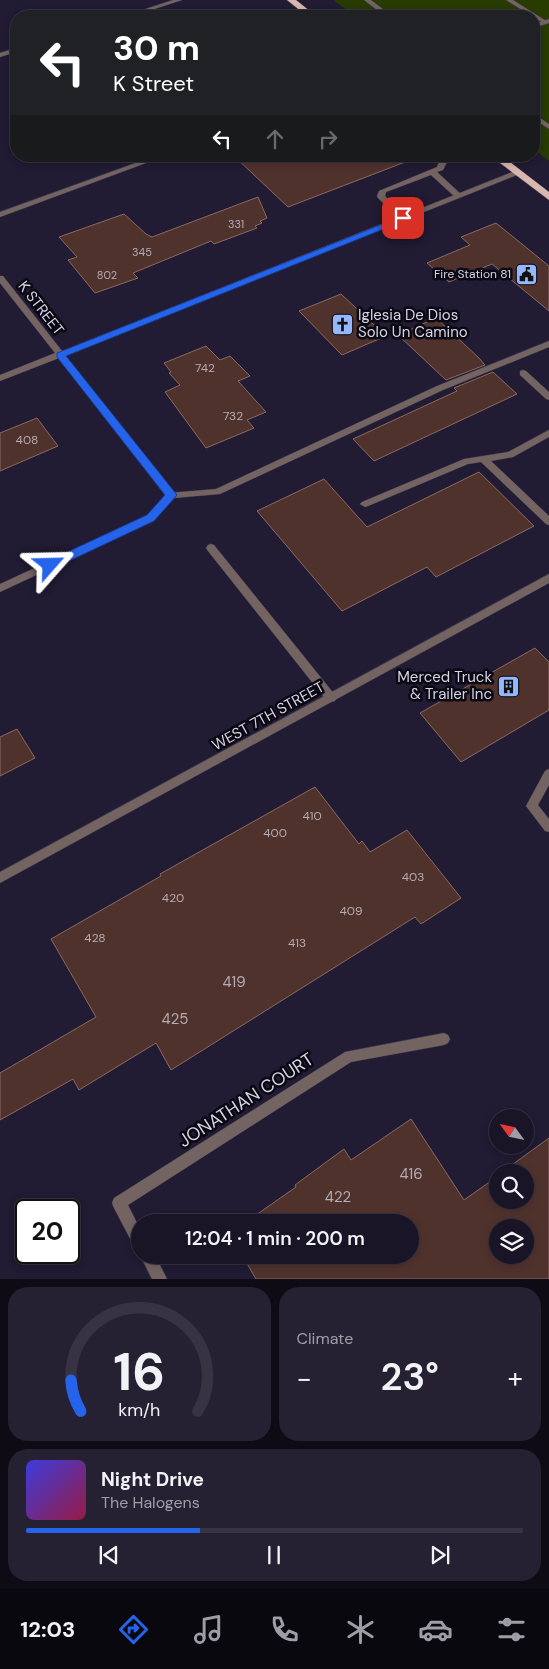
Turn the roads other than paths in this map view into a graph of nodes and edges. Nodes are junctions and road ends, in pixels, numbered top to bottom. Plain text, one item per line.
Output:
1 (179, 0) edge
2 (291, 0) edge
3 (366, 0) edge
4 (509, 0) edge
5 (146, 10) edge
6 (304, 10) edge
7 (380, 10) edge
8 (526, 10) edge
9 (146, 162) edge
10 (443, 162) edge
11 (504, 162) edge
12 (432, 172) junction
13 (518, 173) junction
14 (459, 196) junction
15 (549, 197) edge
16 (0, 215) edge
17 (403, 218) junction
18 (0, 278) edge
19 (549, 344) edge
20 (60, 355) junction
21 (523, 373) dead end
22 (0, 378) edge
23 (549, 397) edge
24 (549, 433) edge
25 (483, 459) junction
26 (171, 495) junction
27 (365, 504) dead end
28 (549, 522) edge
29 (211, 548) dead end
30 (549, 578) edge
31 (0, 588) edge
32 (332, 698) junction
33 (549, 774) edge
34 (549, 827) edge
35 (0, 878) edge
36 (444, 1039) dead end
37 (131, 1226) edge
38 (152, 1264) edge
39 (160, 1279) edge

1 - 5 street
2 - 6 highway
3 - 7 street
4 - 8 street
9 - 16 street
10 - 12 street
11 - 13 highway
12 - 14 street
12 - 17 street
13 - 14 street
13 - 15 highway
14 - 17 street
17 - 20 street
18 - 20 street, K STREET
19 - 26 street
20 - 22 street
20 - 26 street, K STREET
21 - 23 street
24 - 25 street
25 - 27 street
25 - 28 street
26 - 31 street
29 - 32 street
30 - 32 street, WEST 7TH STREET
32 - 35 street, WEST 7TH STREET
33 - 34 street
36 - 37 street, JONATHAN COURT
38 - 39 street

